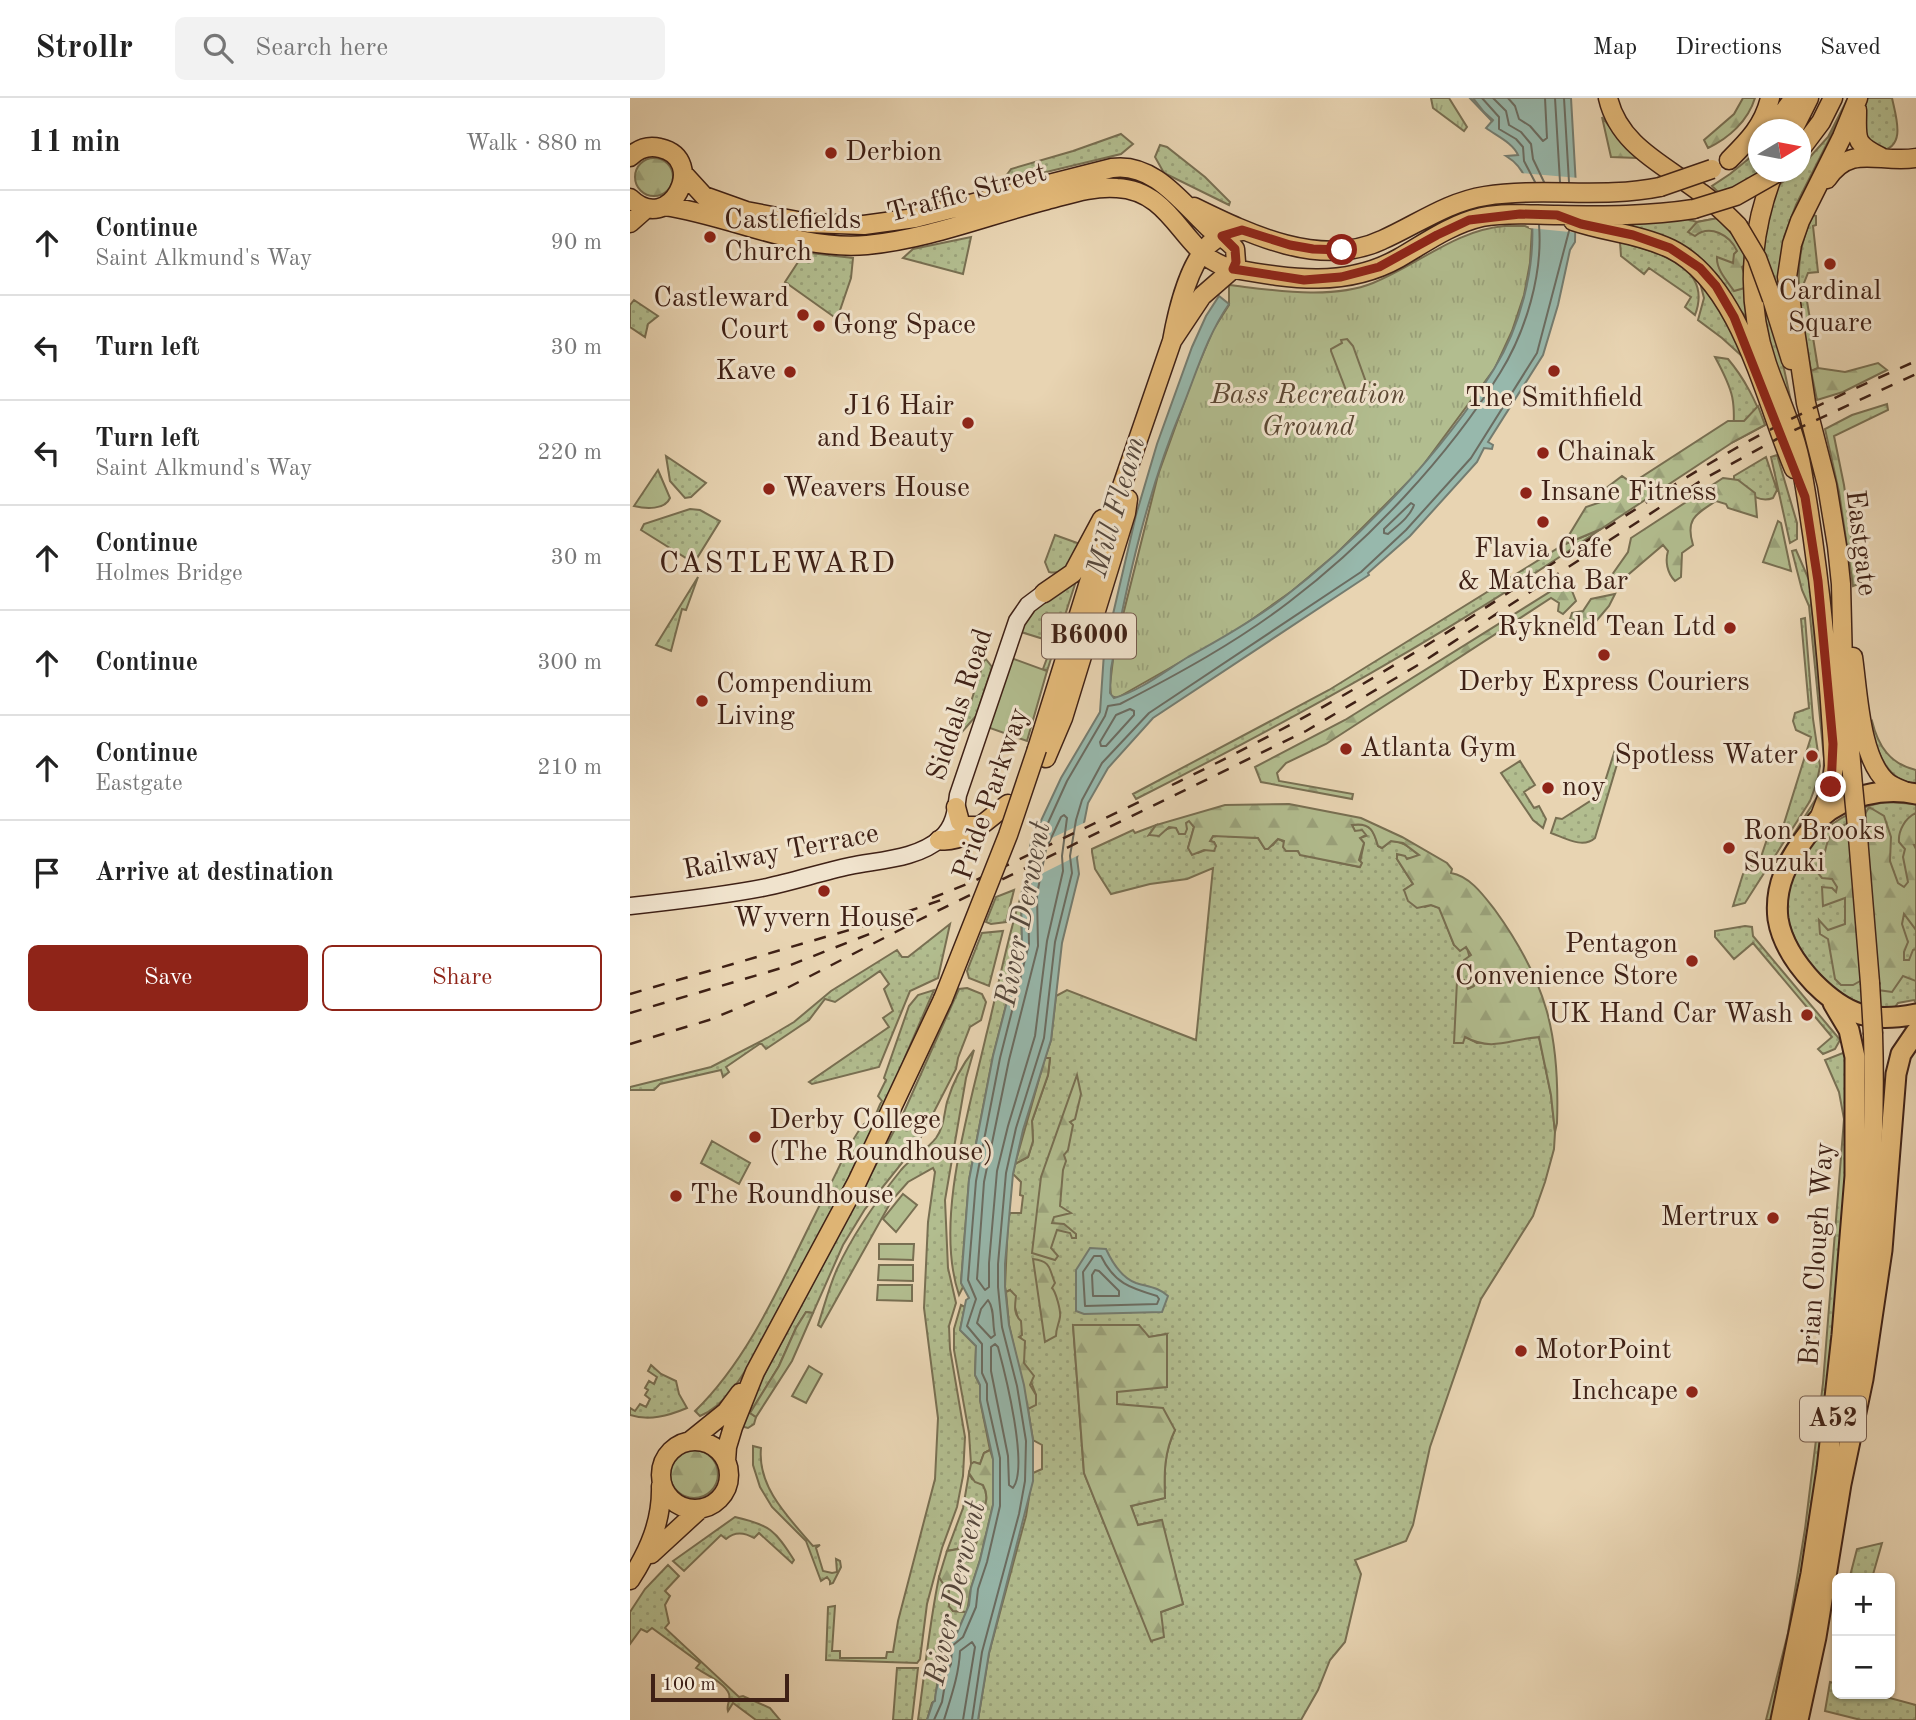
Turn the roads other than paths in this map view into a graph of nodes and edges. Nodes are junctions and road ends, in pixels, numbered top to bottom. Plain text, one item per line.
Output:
1 (1608, 98) edge
2 (1770, 98) edge
3 (1794, 98) edge
4 (1809, 98) edge
5 (1833, 98) edge
6 (1857, 100) edge
7 (1778, 119) edge
8 (1798, 119) edge
9 (1811, 136) edge
10 (1748, 148) edge
11 (633, 152) edge
12 (1916, 158) edge
13 (1884, 159) junction
14 (1728, 160) junction
15 (683, 173) junction
16 (1760, 182) edge
17 (1771, 182) edge
18 (1815, 193) junction
19 (630, 198) edge
20 (1185, 202) junction
21 (656, 207) junction
22 (1557, 215) junction
23 (630, 223) edge
24 (1242, 230) junction
25 (1185, 234) junction
26 (1222, 236) junction
27 (1204, 253) junction
28 (1193, 270) junction
29 (1227, 274) junction
30 (1172, 341) junction
31 (1806, 403) junction
32 (1135, 454) junction
33 (1805, 497) junction
34 (1841, 584) junction
35 (1044, 593) joint
36 (1912, 793) edge
37 (1008, 804) dead end
38 (956, 807) junction
39 (1819, 819) junction
40 (977, 826) junction
41 (939, 840) junction
42 (630, 906) edge
43 (1833, 1003) junction
44 (1916, 1014) edge
45 (1916, 1032) edge
46 (1873, 1034) joint
47 (755, 1372) junction
48 (690, 1441) junction
49 (726, 1461) junction
50 (661, 1484) junction
51 (1841, 1484) junction
52 (699, 1509) junction
53 (641, 1564) junction
54 (630, 1580) edge
55 (1781, 1720) edge
56 (1798, 1720) edge

1 - 31 main road, bridge
2 - 14 main road
3 - 7 main road
4 - 8 main road
5 - 9 main road
6 - 13 main road
6 - 18 main road, A52
10 - 14 main road
11 - 15 main road, Traffic Street
12 - 13 main road
13 - 18 main road
14 - 24 main road, bridge
15 - 20 main road, Traffic Street
15 - 21 main road
16 - 22 main road, bridge
17 - 33 main road, A52
18 - 31 main road, Eastgate / A52
19 - 21 main road, Traffic Street
20 - 24 main road
20 - 26 main road
21 - 23 main road
21 - 25 main road, Traffic Street
22 - 29 main road
22 - 33 main road
24 - 26 main road, Pride Parkway
25 - 27 main road, Traffic Street
25 - 28 main road
26 - 27 main road, Pride Parkway
26 - 29 main road
27 - 28 main road, Pride Parkway
27 - 29 main road, Traffic Street
28 - 30 main road, Pride Parkway
29 - 30 main road
30 - 32 main road, Pride Parkway
31 - 34 main road, Eastgate / A52
32 - 35 main road, B6000
32 - 47 main road, Pride Parkway, bridge
33 - 39 main road, Eastgate / A52
34 - 36 main road
34 - 46 main road, Eastgate / A52, bridge
35 - 38 main road, Siddals Road / B6000
36 - 39 highway
37 - 40 main road
38 - 40 main road
38 - 41 main road, Siddals Road / B6000
39 - 43 highway, A52
40 - 41 main road
41 - 42 main road, Railway Terrace
43 - 44 highway
43 - 55 highway, Brian Clough Way / A52
45 - 51 highway
46 - 51 main road, Brian Clough Way / A52
47 - 48 main road, Pride Parkway
47 - 49 main road, Pride Parkway
48 - 49 main road
48 - 50 main road
49 - 52 main road
50 - 52 main road
50 - 53 main road
51 - 56 highway, Brian Clough Way / A52
52 - 53 main road
53 - 54 main road

